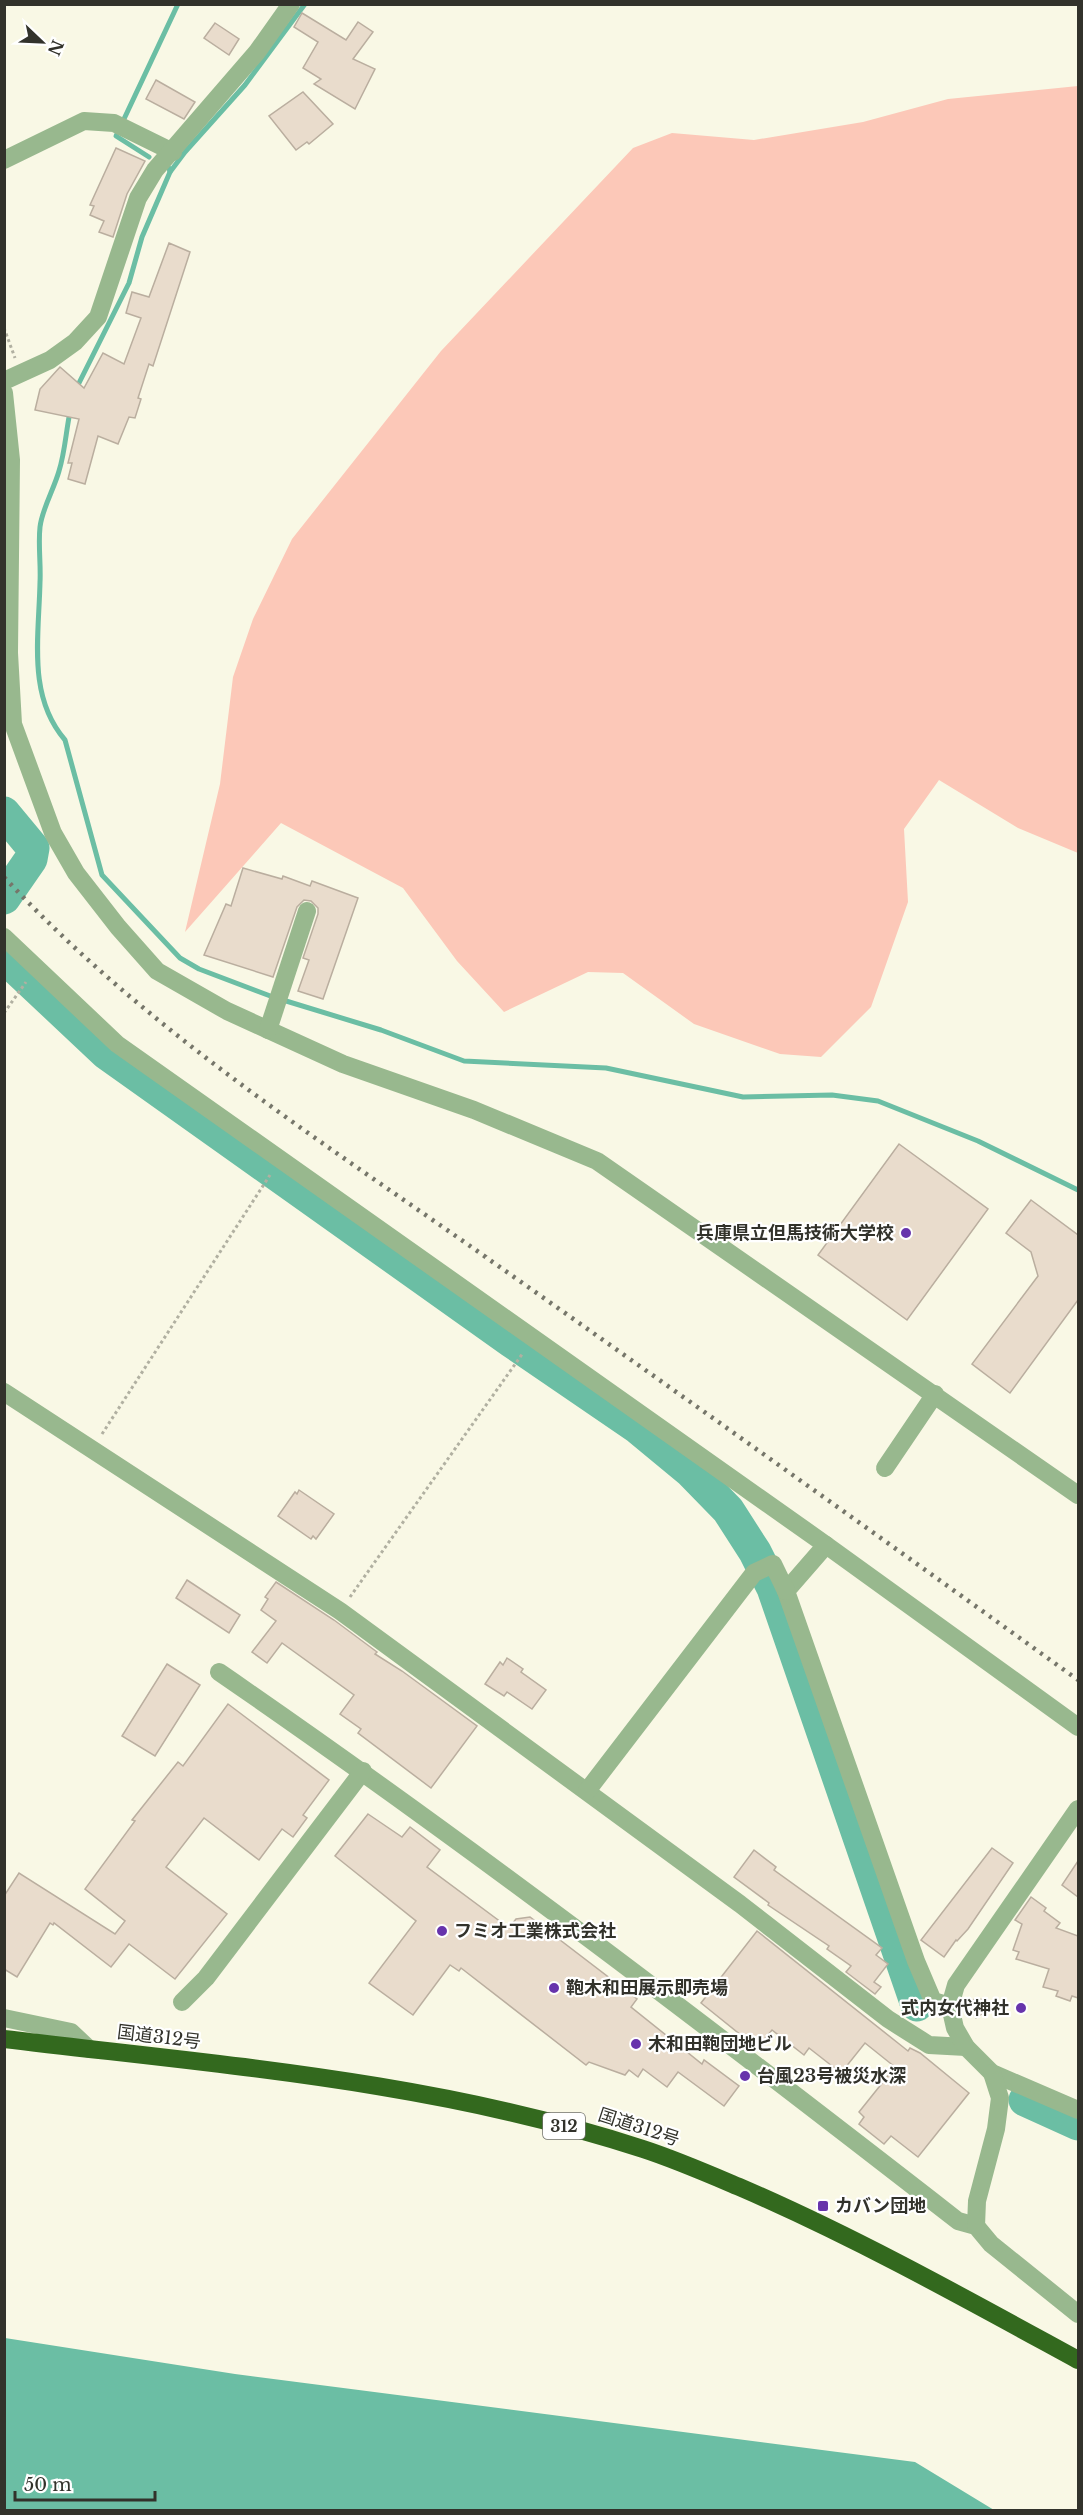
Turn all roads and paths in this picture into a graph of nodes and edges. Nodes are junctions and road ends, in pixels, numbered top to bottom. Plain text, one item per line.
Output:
1 (291, 4) edge
2 (173, 152) junction
3 (4, 160) edge
4 (4, 328) edge
5 (11, 378) edge
6 (4, 393) edge
7 (6, 421) edge
8 (307, 911) dead end
9 (4, 937) edge
10 (24, 985) dead end
11 (4, 1013) edge
12 (268, 1030) junction
13 (269, 1178) dead end
14 (520, 1358) dead end
15 (4, 1392) edge
16 (935, 1394) junction
17 (92, 1450) junction
18 (885, 1468) dead end
19 (1078, 1495) edge
20 (826, 1545) junction
21 (786, 1591) junction
22 (340, 1611) junction
23 (219, 1672) dead end
24 (1078, 1727) edge
25 (363, 1771) junction
26 (586, 1791) junction
27 (1078, 1809) edge
28 (183, 2002) dead end
29 (950, 2006) junction
30 (4, 2018) edge
31 (4, 2039) edge
32 (966, 2047) junction
33 (88, 2049) junction
34 (992, 2073) junction
35 (1078, 2110) edge
36 (976, 2226) junction
37 (1078, 2314) edge
38 (1078, 2360) edge

1 - 2 street
2 - 3 street
2 - 5 street
4 - 5 path
6 - 7 street
7 - 12 street
8 - 12 street
9 - 20 street
10 - 11 path
12 - 16 street
13 - 17 path
14 - 22 path
15 - 17 street
16 - 18 street
16 - 19 street
17 - 22 street
20 - 21 street
20 - 24 street
21 - 26 street
21 - 29 street
22 - 26 street
23 - 25 street
25 - 28 street
25 - 36 street
26 - 32 street
27 - 29 street
29 - 32 street
30 - 33 street
31 - 33 highway, 国道312号 / 312
32 - 34 street
33 - 38 highway, 国道312号 / 312
34 - 35 street
34 - 36 street
36 - 37 street

